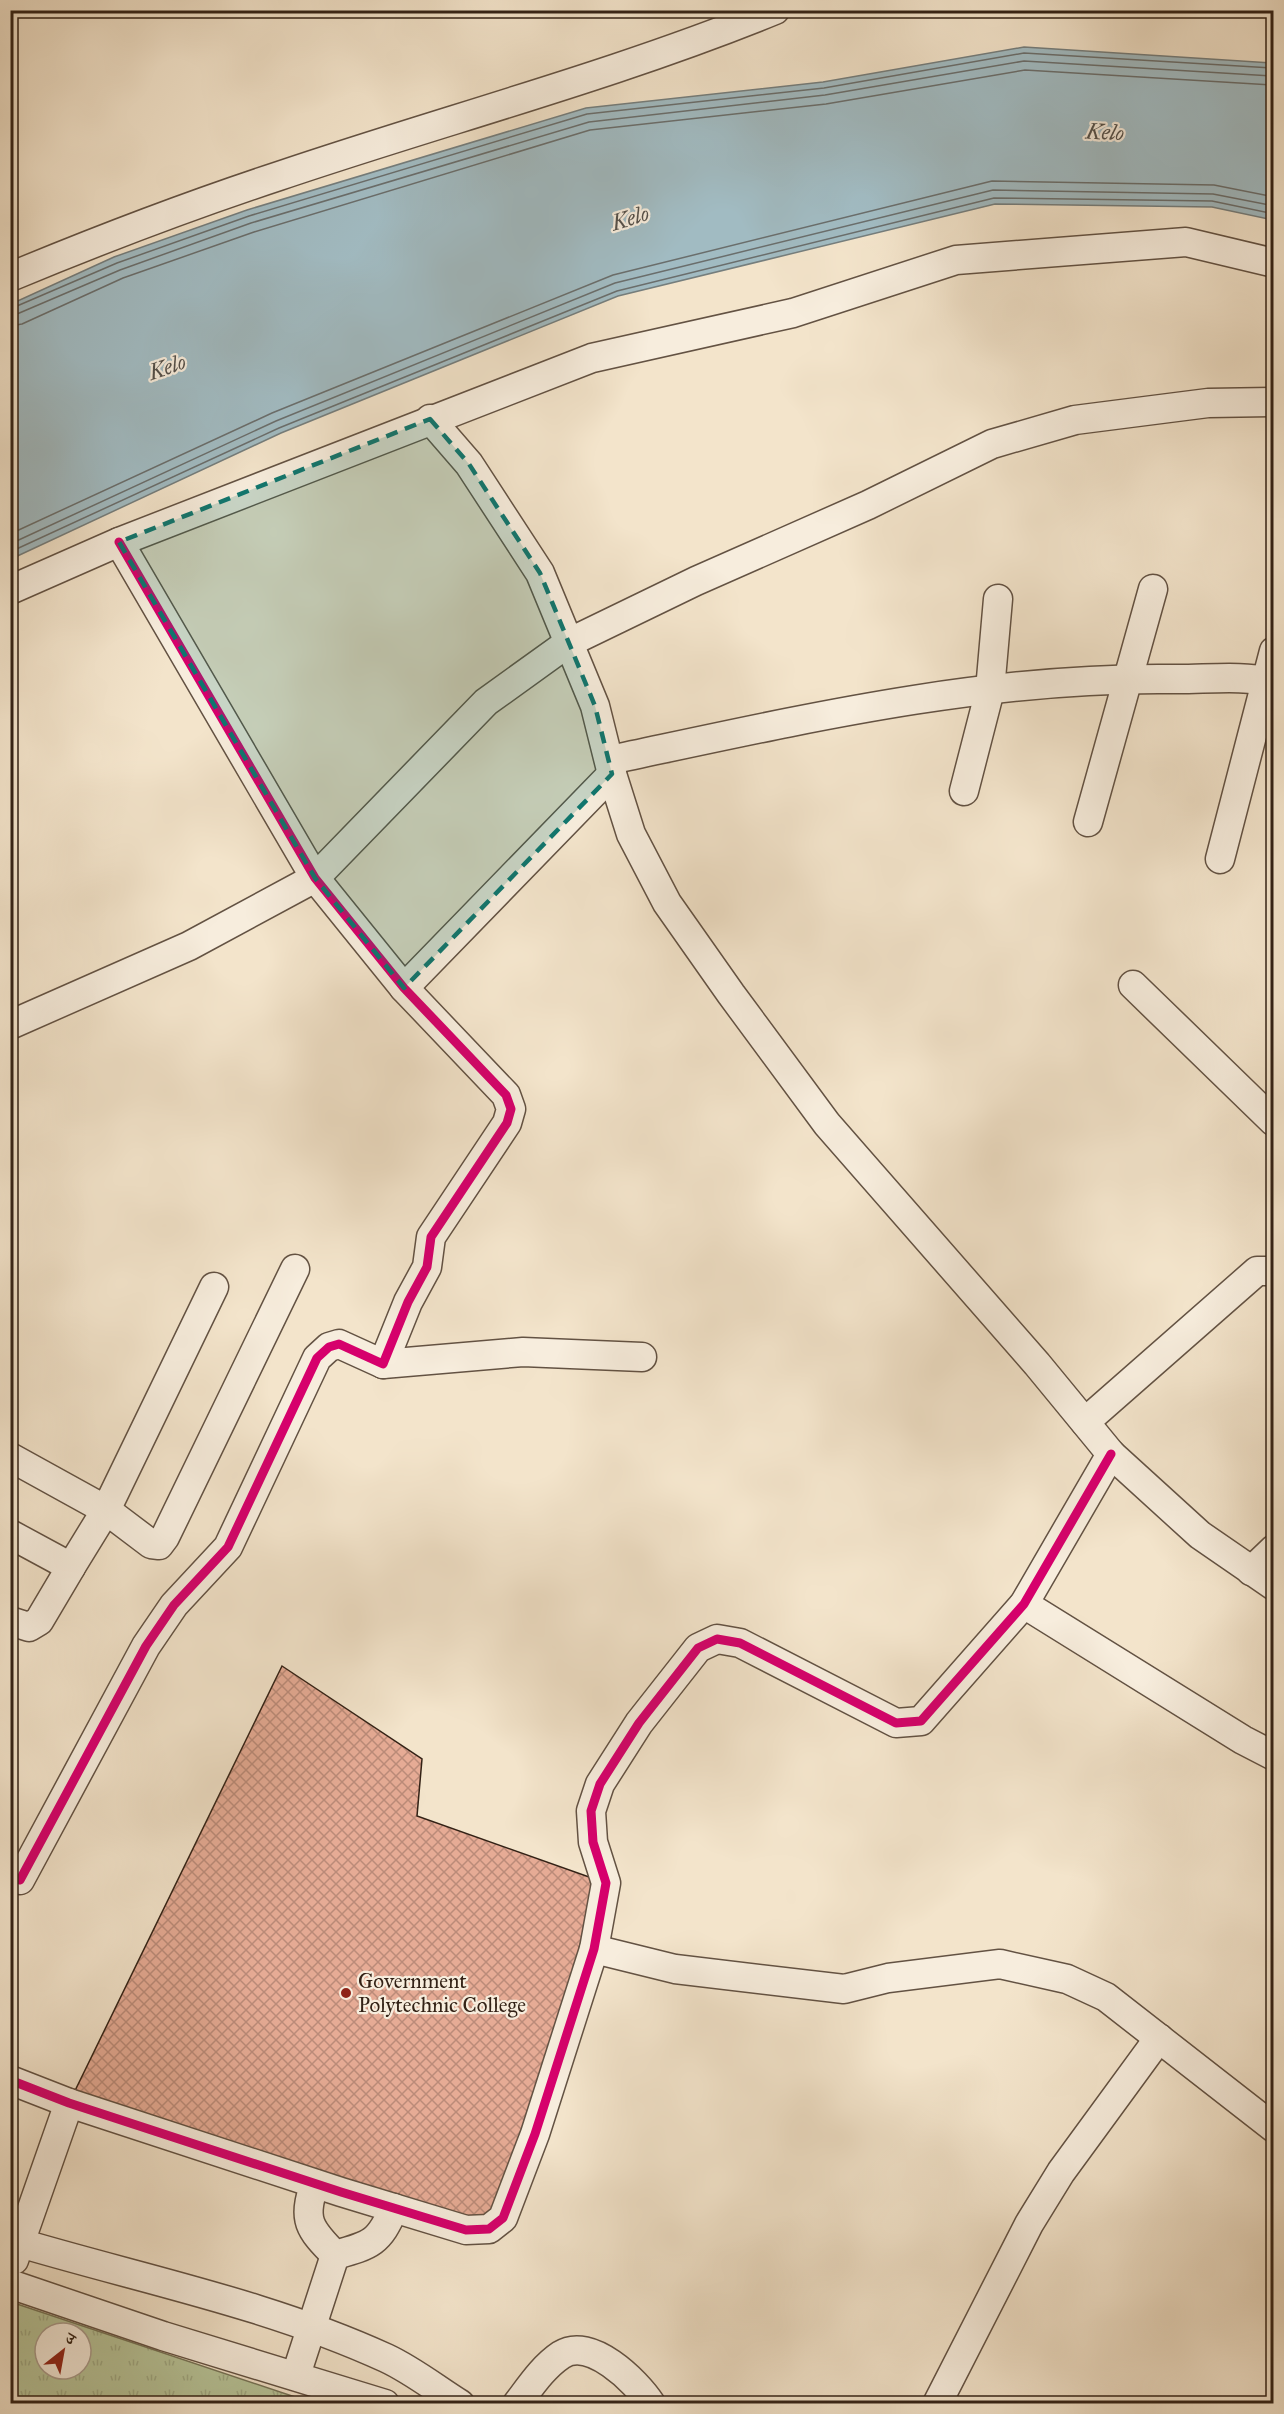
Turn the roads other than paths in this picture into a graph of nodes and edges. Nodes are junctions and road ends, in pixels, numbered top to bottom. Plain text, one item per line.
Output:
1 (775, 10) edge
2 (1274, 263) edge
3 (10, 277) edge
4 (1274, 402) edge
5 (430, 419) junction
6 (119, 542) junction
7 (10, 590) edge
8 (1153, 590) dead end
9 (998, 599) dead end
10 (568, 642) junction
11 (1274, 651) edge
12 (1130, 679) junction
13 (1269, 681) edge
14 (990, 690) junction
15 (611, 767) junction
16 (964, 791) dead end
17 (1088, 822) dead end
18 (1220, 859) dead end
19 (315, 878) junction
20 (1133, 985) dead end
21 (404, 988) junction
22 (10, 1025) edge
23 (1274, 1122) edge
24 (295, 1269) dead end
25 (1274, 1271) edge
26 (214, 1287) dead end
27 (642, 1357) dead end
28 (383, 1364) junction
29 (1085, 1422) junction
30 (1111, 1454) junction
31 (10, 1457) edge
32 (106, 1510) junction
33 (10, 1534) edge
34 (1274, 1549) edge
35 (71, 1567) junction
36 (1262, 1578) edge
37 (1024, 1604) junction
38 (13, 1627) edge
39 (1274, 1756) edge
40 (20, 1880) dead end
41 (594, 1949) junction
42 (1159, 2038) junction
43 (10, 2080) edge
44 (69, 2103) junction
45 (1274, 2128) edge
46 (315, 2184) junction
47 (394, 2208) junction
48 (15, 2242) edge
49 (335, 2255) junction
50 (10, 2271) edge
51 (10, 2284) edge
52 (311, 2329) junction
53 (296, 2375) junction
54 (386, 2403) edge
55 (460, 2403) edge
56 (517, 2403) edge
57 (651, 2403) edge
58 (937, 2403) edge

1 - 3 street
2 - 5 street
4 - 10 street
5 - 6 street
5 - 10 street
6 - 7 street
6 - 19 street
8 - 12 street
9 - 14 street
10 - 15 street
10 - 19 street
11 - 13 street
12 - 13 street
12 - 14 street
12 - 17 street
13 - 18 street
14 - 15 street
14 - 16 street
15 - 21 street
15 - 29 street
19 - 21 street
19 - 22 street
20 - 23 street
21 - 28 street
24 - 32 street
25 - 29 street
26 - 32 street
27 - 28 street
28 - 40 street
29 - 30 street
30 - 36 street
30 - 37 street
31 - 32 street
32 - 35 street
33 - 35 street
34 - 36 street
35 - 38 street
37 - 39 street
37 - 41 street
41 - 42 street
41 - 47 street
42 - 45 street
42 - 58 street
43 - 44 street
44 - 46 street
44 - 48 street
46 - 47 street
46 - 49 street
47 - 49 street
48 - 50 street
48 - 52 street
49 - 52 street
51 - 53 street
52 - 53 street
52 - 55 street
53 - 54 street
56 - 57 street

